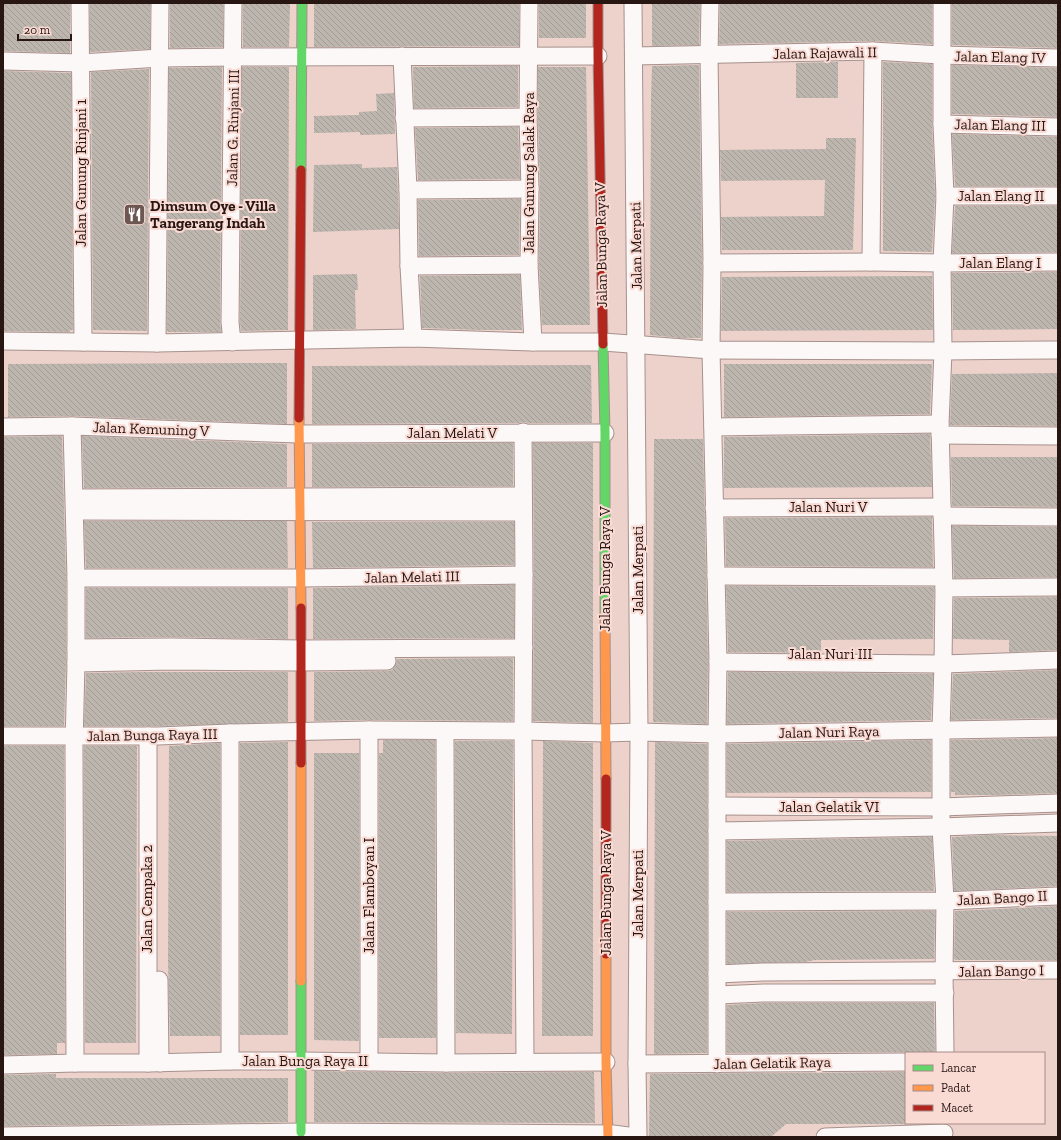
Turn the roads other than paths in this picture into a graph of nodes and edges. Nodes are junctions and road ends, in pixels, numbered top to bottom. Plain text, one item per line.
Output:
1 (80, 3) edge
2 (160, 3) edge
3 (233, 3) edge
4 (302, 3) edge
5 (529, 3) edge
6 (598, 3) edge
7 (633, 3) edge
8 (710, 3) edge
9 (942, 3) edge
10 (873, 51) junction
11 (709, 55) junction
12 (941, 55) junction
13 (302, 56) junction
14 (402, 56) junction
15 (529, 56) junction
16 (598, 56) junction
17 (634, 56) junction
18 (234, 57) junction
19 (160, 58) junction
20 (1058, 58) edge
21 (3, 61) edge
22 (81, 63) junction
23 (528, 117) junction
24 (404, 118) junction
25 (942, 124) junction
26 (1058, 126) edge
27 (530, 189) junction
28 (408, 190) junction
29 (945, 196) junction
30 (1058, 196) edge
31 (871, 262) junction
32 (1058, 262) edge
33 (712, 263) junction
34 (942, 263) junction
35 (530, 265) junction
36 (409, 266) junction
37 (413, 338) junction
38 (3, 341) edge
39 (300, 341) junction
40 (83, 342) junction
41 (232, 342) junction
42 (533, 342) junction
43 (603, 342) junction
44 (157, 343) junction
45 (637, 344) junction
46 (711, 350) junction
47 (1058, 350) edge
48 (943, 351) junction
49 (72, 426) junction
50 (3, 427) edge
51 (713, 427) junction
52 (940, 429) junction
53 (523, 432) junction
54 (604, 433) junction
55 (298, 434) junction
56 (1058, 436) edge
57 (714, 503) junction
58 (75, 504) junction
59 (523, 504) junction
60 (300, 505) junction
61 (942, 506) junction
62 (1058, 517) edge
63 (524, 575) junction
64 (716, 576) junction
65 (76, 578) junction
66 (300, 578) junction
67 (944, 583) junction
68 (1058, 587) edge
69 (524, 654) junction
70 (76, 655) junction
71 (301, 656) junction
72 (718, 658) junction
73 (943, 659) junction
74 (1058, 660) edge
75 (1058, 728) edge
76 (369, 730) junction
77 (941, 730) junction
78 (445, 731) junction
79 (523, 731) junction
80 (301, 732) junction
81 (639, 732) junction
82 (230, 733) junction
83 (606, 733) junction
84 (717, 734) junction
85 (3, 736) edge
86 (75, 736) junction
87 (153, 736) junction
88 (1058, 803) edge
89 (717, 806) junction
90 (941, 807) junction
91 (1058, 823) edge
92 (941, 827) junction
93 (717, 831) junction
94 (1058, 896) edge
95 (946, 901) junction
96 (717, 902) junction
97 (1058, 970) edge
98 (764, 972) junction
99 (944, 972) junction
100 (718, 974) junction
101 (764, 993) junction
102 (945, 993) junction
103 (718, 995) junction
104 (945, 1052) edge
105 (230, 1061) junction
106 (300, 1061) junction
107 (369, 1062) junction
108 (525, 1062) junction
109 (606, 1062) junction
110 (905, 1062) edge
111 (75, 1063) junction
112 (154, 1063) junction
113 (446, 1063) junction
114 (637, 1064) junction
115 (717, 1064) junction
116 (3, 1065) edge
117 (944, 1131) edge
118 (300, 1132) junction
119 (366, 1135) edge
120 (3, 1136) edge
121 (78, 1136) edge
122 (608, 1136) edge
123 (637, 1137) edge
124 (824, 1137) edge

1 - 22 street, Jalan Gunung Rinjani 1
2 - 19 street
3 - 18 street, Jalan G. Rinjani III
4 - 13 street
5 - 15 street, Jalan Gunung Salak Raya
6 - 16 street, Jalan Bunga Raya V
7 - 17 street, Jalan Merpati
8 - 11 street
9 - 12 street
10 - 11 street, Jalan Rajawali II
10 - 12 street, Jalan Rajawali II
10 - 31 street
11 - 17 street, Jalan Rajawali II
11 - 33 street
12 - 20 street, Jalan Elang IV
12 - 25 street
13 - 14 street
13 - 18 street
13 - 39 street
14 - 15 street
14 - 24 street
15 - 16 street
15 - 23 street, Jalan Gunung Salak Raya
16 - 43 street, Jalan Bunga Raya V
17 - 45 street, Jalan Merpati
18 - 19 street
18 - 41 street, Jalan G. Rinjani III
19 - 22 street
19 - 44 street
21 - 22 street
22 - 40 street, Jalan Gunung Rinjani 1
23 - 24 street
23 - 27 street, Jalan Gunung Salak Raya
24 - 28 street
25 - 26 street, Jalan Elang III
25 - 29 street
27 - 28 street
27 - 35 street, Jalan Gunung Salak Raya
28 - 36 street
29 - 30 street, Jalan Elang II
29 - 34 street
31 - 33 street, Jalan Elang I
31 - 34 street, Jalan Elang I
32 - 34 street, Jalan Elang I
33 - 46 street
34 - 48 street
35 - 36 street
35 - 42 street, Jalan Gunung Salak Raya
36 - 37 street
37 - 39 street
37 - 42 street
38 - 40 street
39 - 41 street
39 - 55 street
40 - 44 street
41 - 44 street
42 - 43 street
43 - 45 street
43 - 54 street, Jalan Bunga Raya V
45 - 46 street
45 - 81 street, Jalan Merpati
46 - 48 street
46 - 51 street
47 - 48 street
48 - 52 street
49 - 50 street, Jalan Kemuning V
49 - 55 street, Jalan Kemuning V
49 - 58 street
51 - 52 street
51 - 57 street
52 - 56 street
52 - 61 street
53 - 54 street, Jalan Melati V
53 - 55 street, Jalan Melati V
53 - 59 street
54 - 83 street, Jalan Bunga Raya V
55 - 60 street
57 - 61 street
57 - 64 street
58 - 60 street
58 - 65 street
59 - 60 street
59 - 63 street
60 - 66 street
61 - 62 street
61 - 67 street
63 - 66 street, Jalan Melati III
63 - 69 street
64 - 67 street
64 - 72 street
65 - 66 street, Jalan Melati III
65 - 70 street
66 - 71 street
67 - 68 street
67 - 73 street
69 - 71 street
69 - 79 street
70 - 71 street
70 - 86 street
71 - 80 street
72 - 73 street, Jalan Nuri III
72 - 84 street
73 - 74 street, Jalan Nuri III
73 - 77 street
75 - 77 street, Jalan Nuri Raya
76 - 78 street, Jalan Bunga Raya III
76 - 80 street, Jalan Bunga Raya III
76 - 107 street, Jalan Flamboyan I
77 - 84 street, Jalan Nuri Raya
77 - 90 street
78 - 79 street, Jalan Bunga Raya III
78 - 113 street
79 - 83 street, Jalan Nuri Raya
79 - 108 street
80 - 82 street, Jalan Bunga Raya III
80 - 106 street
81 - 83 street, Jalan Nuri Raya
81 - 84 street, Jalan Nuri Raya
81 - 114 street, Jalan Merpati
82 - 87 street, Jalan Bunga Raya III
82 - 105 street
83 - 109 street, Jalan Bunga Raya V
84 - 89 street
85 - 86 street, Jalan Bunga Raya III
86 - 87 street, Jalan Bunga Raya III
86 - 111 street
87 - 112 street, Jalan Cempaka 2
88 - 90 street, Jalan Gelatik VI
89 - 90 street, Jalan Gelatik VI
89 - 93 street
90 - 92 street
91 - 92 street
92 - 93 street
92 - 95 street
93 - 96 street
94 - 95 street, Jalan Bango II
95 - 96 street, Jalan Bango II
95 - 99 street
96 - 100 street
97 - 99 street, Jalan Bango I
98 - 99 street, Jalan Bango I
98 - 100 street, Jalan Bango I
98 - 101 street
99 - 102 street
100 - 103 street
101 - 102 street
101 - 103 street
102 - 104 street
103 - 115 street
105 - 106 street, Jalan Bunga Raya II
105 - 112 street, Jalan Bunga Raya II
106 - 107 street, Jalan Bunga Raya II
106 - 118 street
107 - 113 street, Jalan Bunga Raya II
108 - 109 street, Jalan Bunga Raya II
108 - 113 street, Jalan Bunga Raya II
109 - 122 street, Jalan Bunga Raya V
110 - 115 street, Jalan Gelatik Raya
111 - 112 street, Jalan Bunga Raya II
111 - 116 street, Jalan Bunga Raya II
114 - 115 street, Jalan Gelatik Raya
114 - 123 street, Jalan Merpati
117 - 124 street
118 - 119 street
118 - 121 street
119 - 122 street
120 - 121 street
122 - 123 street

